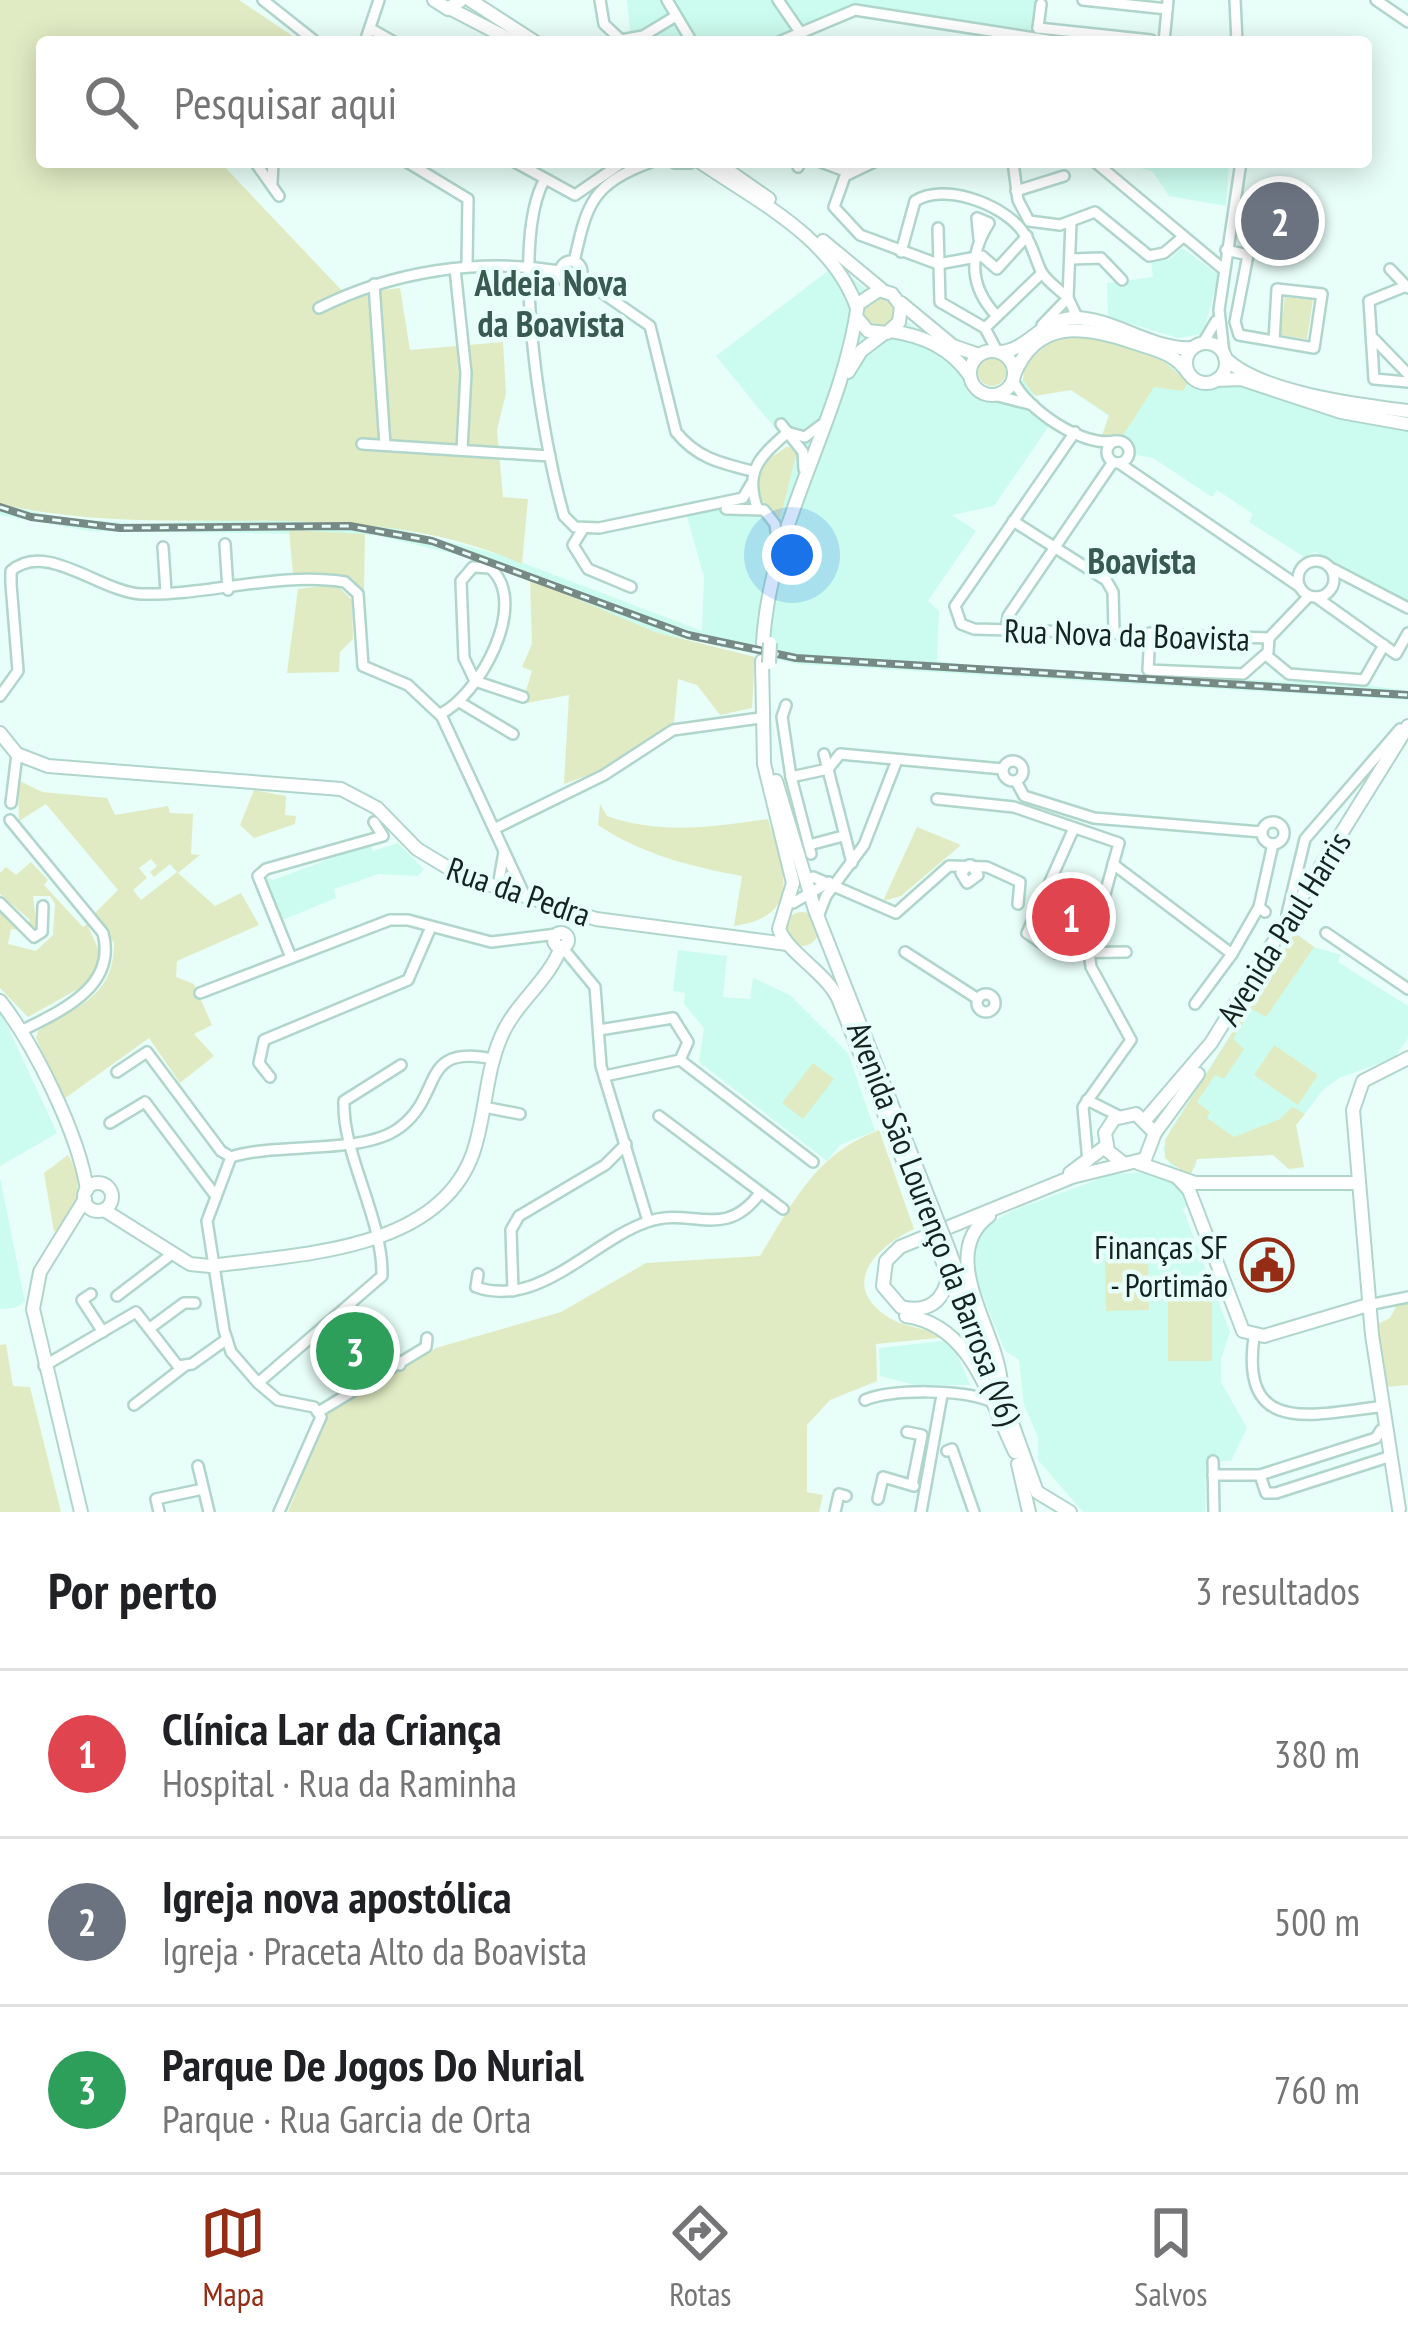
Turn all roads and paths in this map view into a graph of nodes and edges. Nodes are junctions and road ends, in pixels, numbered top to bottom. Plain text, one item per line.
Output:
1 (262, 0) edge
2 (379, 0) edge
3 (434, 0) edge
4 (600, 0) edge
5 (667, 0) edge
6 (778, 0) edge
7 (1083, 0) edge
8 (1235, 0) edge
9 (1376, 0) edge
10 (280, 3) edge
11 (461, 3) edge
12 (1041, 4) dead end
13 (1167, 4) edge
14 (676, 16) junction
15 (1408, 22) edge
16 (959, 28) junction
17 (371, 29) junction
18 (800, 32) junction
19 (310, 36) edge
20 (368, 36) edge
21 (383, 36) edge
22 (507, 36) edge
23 (524, 36) edge
24 (617, 36) edge
25 (643, 36) edge
26 (688, 36) edge
27 (792, 36) edge
28 (957, 36) edge
29 (1030, 36) edge
30 (1039, 36) edge
31 (1158, 36) edge
32 (1237, 36) edge
33 (259, 168) edge
34 (274, 168) edge
35 (417, 168) edge
36 (528, 168) edge
37 (614, 168) edge
38 (639, 168) edge
39 (708, 168) edge
40 (724, 168) edge
41 (837, 168) edge
42 (861, 168) edge
43 (1014, 168) edge
44 (1102, 168) edge
45 (1240, 168) edge
46 (850, 173) junction
47 (1064, 176) dead end
48 (545, 179) junction
49 (1016, 190) junction
50 (1071, 222) junction
51 (938, 228) dead end
52 (1027, 236) junction
53 (1183, 237) junction
54 (979, 239) dead end
55 (1226, 250) junction
56 (901, 252) junction
57 (974, 257) junction
58 (1072, 259) junction
59 (574, 262) junction
60 (467, 263) junction
61 (938, 264) junction
62 (529, 267) junction
63 (454, 269) junction
64 (1223, 269) junction
65 (1390, 269) dead end
66 (560, 271) junction
67 (1041, 274) junction
68 (581, 278) junction
69 (1122, 280) dead end
70 (374, 284) junction
71 (1407, 287) edge
72 (882, 290) junction
73 (1068, 298) junction
74 (898, 299) junction
75 (319, 308) dead end
76 (1219, 310) junction
77 (858, 313) junction
78 (997, 316) junction
79 (1078, 319) junction
80 (1042, 326) junction
81 (985, 328) junction
82 (887, 332) junction
83 (1374, 339) junction
84 (1274, 341) junction
85 (1198, 345) junction
86 (989, 350) junction
87 (1224, 356) junction
88 (1188, 373) junction
89 (970, 376) junction
90 (1014, 377) junction
91 (1408, 378) edge
92 (1216, 380) junction
93 (994, 395) junction
94 (1033, 405) junction
95 (1408, 411) edge
96 (1408, 424) edge
97 (821, 425) junction
98 (784, 428) junction
99 (1075, 432) junction
100 (1115, 441) junction
101 (362, 444) dead end
102 (385, 446) junction
103 (717, 446) dead end
104 (462, 450) junction
105 (1129, 455) junction
106 (550, 456) junction
107 (715, 461) junction
108 (1113, 461) junction
109 (804, 469) junction
110 (752, 471) junction
111 (1142, 481) junction
112 (751, 484) junction
113 (757, 507) junction
114 (726, 509) dead end
115 (564, 516) junction
116 (1013, 521) junction
117 (583, 529) junction
118 (225, 544) dead end
119 (574, 546) junction
120 (778, 546) junction
121 (163, 547) dead end
122 (1054, 547) junction
123 (1302, 567) junction
124 (1330, 567) junction
125 (1272, 568) junction
126 (6, 570) edge
127 (631, 587) dead end
128 (228, 590) junction
129 (166, 592) junction
130 (1307, 592) junction
131 (1408, 608) edge
132 (15, 626) junction
133 (0, 627) edge
134 (1006, 630) junction
135 (1114, 631) junction
136 (1150, 633) junction
137 (1408, 633) edge
138 (1269, 638) junction
139 (767, 643) junction
140 (1384, 645) junction
141 (1266, 655) junction
142 (765, 662) junction
143 (475, 681) junction
144 (0, 696) edge
145 (523, 698) dead end
146 (461, 703) junction
147 (786, 705) dead end
148 (440, 714) junction
149 (760, 718) junction
150 (1408, 724) edge
151 (0, 733) edge
152 (512, 734) dead end
153 (1408, 744) edge
154 (17, 754) junction
155 (824, 754) dead end
156 (897, 760) junction
157 (828, 769) junction
158 (1003, 770) junction
159 (791, 777) junction
160 (1016, 781) junction
161 (937, 799) dead end
162 (6, 803) edge
163 (5, 820) edge
164 (374, 822) dead end
165 (496, 828) junction
166 (1074, 828) junction
167 (1312, 828) junction
168 (1262, 832) junction
169 (843, 836) junction
170 (1279, 838) junction
171 (504, 852) junction
172 (1300, 858) junction
173 (852, 863) junction
174 (1113, 864) junction
175 (800, 868) junction
176 (844, 874) junction
177 (813, 877) junction
178 (498, 886) junction
179 (829, 886) junction
180 (811, 893) junction
181 (524, 894) junction
182 (0, 903) edge
183 (1018, 904) dead end
184 (43, 907) dead end
185 (788, 907) junction
186 (568, 912) junction
187 (819, 919) junction
188 (431, 927) junction
189 (1325, 933) dead end
190 (1279, 934) junction
191 (741, 936) junction
192 (559, 942) junction
193 (790, 945) junction
194 (904, 952) dead end
195 (1089, 952) junction
196 (1126, 952) dead end
197 (1232, 954) junction
198 (290, 955) junction
199 (1408, 970) edge
200 (1404, 986) edge
201 (200, 993) dead end
202 (978, 999) dead end
203 (0, 1001) edge
204 (1195, 1004) dead end
205 (22, 1030) junction
206 (599, 1030) junction
207 (494, 1058) junction
208 (1408, 1058) edge
209 (680, 1060) junction
210 (401, 1065) dead end
211 (117, 1072) dead end
212 (605, 1076) junction
213 (270, 1077) dead end
214 (1099, 1082) junction
215 (1087, 1100) junction
216 (484, 1107) junction
217 (1104, 1108) junction
218 (520, 1114) dead end
219 (658, 1116) dead end
220 (1119, 1116) junction
221 (1146, 1119) junction
222 (110, 1123) dead end
223 (1087, 1124) junction
224 (352, 1141) junction
225 (1154, 1141) junction
226 (626, 1144) junction
227 (1106, 1145) junction
228 (231, 1157) junction
229 (813, 1162) dead end
230 (1088, 1162) junction
231 (1130, 1163) junction
232 (1173, 1174) junction
233 (1355, 1183) junction
234 (1204, 1184) junction
235 (760, 1193) junction
236 (215, 1195) junction
237 (96, 1199) junction
238 (1194, 1203) junction
239 (927, 1207) junction
240 (783, 1209) dead end
241 (999, 1209) junction
242 (648, 1221) junction
243 (377, 1236) junction
244 (944, 1250) junction
245 (172, 1254) junction
246 (210, 1266) junction
247 (478, 1274) dead end
248 (948, 1276) junction
249 (1366, 1279) junction
250 (476, 1287) junction
251 (513, 1291) junction
252 (91, 1294) dead end
253 (117, 1296) dead end
254 (1408, 1297) edge
255 (1389, 1298) junction
256 (472, 1300) dead end
257 (195, 1303) dead end
258 (350, 1306) junction
259 (1367, 1314) junction
260 (150, 1328) junction
261 (103, 1333) junction
262 (1254, 1337) junction
263 (427, 1338) dead end
264 (227, 1339) junction
265 (186, 1365) junction
266 (400, 1365) junction
267 (44, 1366) junction
268 (258, 1383) junction
269 (942, 1395) junction
270 (996, 1399) junction
271 (865, 1400) dead end
272 (134, 1405) dead end
273 (1378, 1407) junction
274 (320, 1411) junction
275 (1381, 1430) junction
276 (908, 1432) dead end
277 (1366, 1441) junction
278 (947, 1451) dead end
279 (1015, 1452) junction
280 (1385, 1458) junction
281 (1214, 1461) dead end
282 (1369, 1463) junction
283 (198, 1466) dead end
284 (1260, 1474) junction
285 (1214, 1475) junction
286 (912, 1485) junction
287 (203, 1490) junction
288 (925, 1490) junction
289 (846, 1496) dead end
290 (878, 1499) dead end
291 (1064, 1508) edge
292 (1395, 1510) edge
293 (81, 1512) edge
294 (159, 1512) edge
295 (208, 1512) edge
296 (279, 1512) edge
297 (835, 1512) edge
298 (920, 1512) edge
299 (974, 1512) edge
300 (1031, 1512) edge
301 (1214, 1512) edge

1 - 10 street
2 - 17 street
3 - 11 main road
4 - 24 street
5 - 14 street
6 - 18 street
7 - 13 street
8 - 32 street
9 - 15 street
10 - 19 street
11 - 22 main road
11 - 23 main road
12 - 30 street
13 - 31 street
14 - 25 street
14 - 26 street
16 - 18 street
16 - 28 street
16 - 29 street
17 - 20 street
17 - 21 street
18 - 27 street
33 - 34 street
35 - 60 street
36 - 48 street
37 - 48 street
38 - 59 street
39 - 77 main road
40 - 72 main road
41 - 46 street
42 - 46 street
43 - 49 street
44 - 53 street
45 - 55 street
46 - 56 street
47 - 49 street
48 - 62 street
49 - 50 street
50 - 53 street
50 - 58 street
51 - 61 street
52 - 56 street
52 - 57 street
52 - 67 street
53 - 64 street
54 - 57 street
55 - 64 street
55 - 84 street
56 - 61 street
57 - 61 street
57 - 78 street
58 - 69 street
58 - 73 street
59 - 66 street
59 - 68 street
60 - 62 street
60 - 63 street
61 - 81 street
62 - 66 street
62 - 106 street
63 - 70 street
63 - 104 street
64 - 76 street
65 - 71 street
66 - 68 street
67 - 73 street
67 - 78 street
68 - 107 street
70 - 75 street
70 - 102 street
71 - 83 street
72 - 74 main road
72 - 77 main road
73 - 79 street
73 - 80 street
74 - 82 main road
74 - 86 main road
76 - 85 street
76 - 87 street
77 - 82 main road
77 - 97 main road, Avenida São Lourenço da Barrosa (V6)
78 - 81 street
79 - 80 main road
79 - 85 main road
80 - 86 main road
81 - 86 street
82 - 89 main road
82 - 139 main road, Avenida São Lourenço da Barrosa (V6)
83 - 91 street
83 - 91 street
84 - 84 street
85 - 87 main road
85 - 88 main road
86 - 89 main road
86 - 90 main road
87 - 92 main road
87 - 95 main road
88 - 90 main road
88 - 92 main road
89 - 93 main road
90 - 93 main road
90 - 94 street
92 - 96 main road
93 - 94 street
94 - 99 street
97 - 98 street
97 - 109 main road, Avenida São Lourenço da Barrosa (V6)
98 - 109 street
98 - 110 street
99 - 100 street
99 - 108 street
99 - 116 street
100 - 105 street
100 - 108 street
101 - 102 street
102 - 104 street
103 - 107 street
104 - 106 street
105 - 108 street
105 - 111 street
106 - 115 street
107 - 110 street
108 - 111 street
108 - 122 street
109 - 120 main road, Avenida São Lourenço da Barrosa (V6)
110 - 112 street
111 - 125 street
112 - 113 street
112 - 117 street
113 - 114 street
113 - 120 street
115 - 117 street
115 - 119 street
116 - 122 street
116 - 134 street, Rua Nova da Boavista
117 - 119 street
118 - 128 street
119 - 127 street
120 - 139 main road, Avenida São Lourenço da Barrosa (V6)
121 - 129 street
122 - 134 street
122 - 135 street
123 - 124 street
123 - 125 street
123 - 130 street
124 - 130 street
124 - 131 street
125 - 130 street
126 - 129 street
126 - 132 street
128 - 129 street
128 - 148 street
130 - 138 street, Rua Nova da Boavista
130 - 140 street
132 - 133 street
132 - 144 street
134 - 135 street, Rua Nova da Boavista
135 - 136 street, Rua Nova da Boavista
136 - 138 street, Rua Nova da Boavista
136 - 141 street
137 - 140 street
138 - 141 street
139 - 142 main road, Avenida São Lourenço da Barrosa (V6), bridge
140 - 141 street
142 - 149 main road, Avenida São Lourenço da Barrosa (V6)
142 - 175 main road, Avenida São Lourenço da Barrosa (V6)
143 - 143 street
143 - 145 street
143 - 146 street
146 - 148 street
146 - 152 street
147 - 159 street
148 - 165 street
149 - 165 street
149 - 185 main road, Avenida São Lourenço da Barrosa (V6)
150 - 167 street
150 - 190 main road, Avenida Paul Harris
151 - 154 main road
153 - 225 main road, Avenida Paul Harris
154 - 162 street
154 - 178 main road, Rua da Pedra
155 - 157 street
156 - 157 street
156 - 158 street
156 - 173 street
157 - 159 street
157 - 169 street
158 - 160 street
158 - 160 street
159 - 169 street
160 - 168 street
161 - 166 street
162 - 163 street
163 - 205 street
164 - 198 street
165 - 171 street
166 - 174 street
166 - 195 street
167 - 170 street
167 - 172 street
168 - 170 street
168 - 170 street
169 - 173 street
170 - 172 street
170 - 197 street
171 - 178 street
171 - 181 street
172 - 190 street
173 - 176 street
174 - 195 street
174 - 197 street
175 - 177 street
175 - 180 main road, Avenida São Lourenço da Barrosa (V6)
176 - 177 street
176 - 179 street
177 - 179 street
178 - 181 main road, Rua da Pedra
179 - 180 street
179 - 183 street
179 - 187 street
180 - 185 street
180 - 187 main road, Avenida São Lourenço da Barrosa (V6)
181 - 186 main road, Rua da Pedra
182 - 184 street
185 - 187 main road
185 - 191 main road
185 - 193 main road, Avenida São Lourenço da Barrosa (V6)
186 - 191 main road, Rua da Pedra
186 - 192 main road
187 - 193 main road
187 - 239 main road, Avenida São Lourenço da Barrosa (V6)
188 - 192 street
188 - 198 street
188 - 213 street
189 - 200 street
190 - 221 main road, Avenida Paul Harris
191 - 193 main road, Rua da Pedra
192 - 206 street
192 - 207 main road
193 - 239 main road, Avenida São Lourenço da Barrosa (V6)
194 - 202 street
195 - 196 street
195 - 214 street
197 - 204 street
198 - 201 street
199 - 200 street
203 - 205 main road
205 - 237 main road
206 - 209 street
206 - 212 street
207 - 216 main road
207 - 224 street
208 - 233 main road
209 - 212 street
209 - 229 street
210 - 224 street
211 - 228 street
212 - 226 street
214 - 215 street
214 - 217 street
215 - 217 street
215 - 223 street
216 - 218 street
216 - 243 main road
217 - 220 street
219 - 235 street
220 - 221 main road
220 - 227 main road
221 - 225 main road
222 - 236 street
223 - 227 street
223 - 230 street
224 - 228 street
224 - 243 street
225 - 231 main road
225 - 232 main road
226 - 242 street
226 - 251 street
227 - 230 main road
227 - 231 main road
228 - 236 street
230 - 270 main road
231 - 232 main road
231 - 241 main road
232 - 234 main road
232 - 238 main road
233 - 234 main road
233 - 249 main road
233 - 259 main road
234 - 238 main road
235 - 240 street
235 - 242 street
236 - 246 street
237 - 245 main road
237 - 267 main road
238 - 262 main road
239 - 244 main road, Avenida São Lourenço da Barrosa (V6), bridge
241 - 248 main road
241 - 270 main road
242 - 251 street
243 - 246 main road
243 - 258 street
244 - 248 main road, Avenida São Lourenço da Barrosa (V6)
244 - 270 main road, Avenida São Lourenço da Barrosa (V6)
245 - 246 main road
245 - 253 street
246 - 264 street
247 - 250 street
248 - 279 main road, Avenida São Lourenço da Barrosa (V6)
249 - 255 street
249 - 259 main road
250 - 251 street
250 - 256 street
252 - 261 street
254 - 255 street
255 - 259 street
255 - 259 street
257 - 260 street
258 - 266 street
258 - 268 street
259 - 262 main road
259 - 273 main road
259 - 292 main road
260 - 261 street
260 - 265 street
261 - 267 street
262 - 273 street
263 - 266 street
264 - 265 street
264 - 268 street
265 - 272 street
266 - 274 street
267 - 293 main road
268 - 274 street
269 - 270 street
269 - 271 street
269 - 288 street
270 - 279 main road
270 - 291 main road, Avenida São Lourenço da Barrosa (V6)
273 - 275 main road
274 - 296 street
275 - 277 street
275 - 280 main road
276 - 286 street
277 - 282 street
277 - 284 street
278 - 299 street
279 - 300 main road, Avenida São Lourenço da Barrosa (V6)
280 - 282 street
280 - 292 main road
281 - 285 street
282 - 284 street
283 - 287 street
284 - 285 street
285 - 301 street
286 - 288 street
286 - 290 street
287 - 294 street
287 - 295 street
288 - 298 street
289 - 297 street
291 - 300 main road, Avenida São Lourenço da Barrosa (V6)

